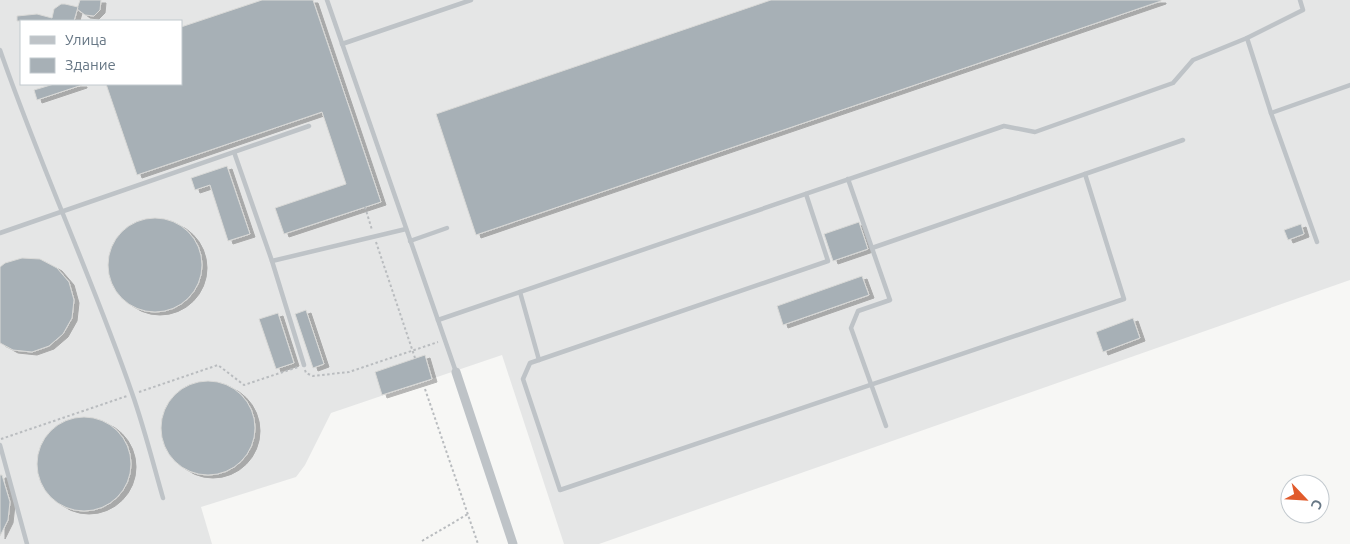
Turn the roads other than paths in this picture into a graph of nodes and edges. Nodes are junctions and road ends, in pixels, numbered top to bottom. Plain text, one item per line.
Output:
1 (327, 0) edge
2 (471, 0) edge
3 (1300, 0) edge
4 (1247, 38) junction
5 (342, 44) junction
6 (0, 50) edge
7 (1350, 85) edge
8 (1271, 113) junction
9 (309, 126) dead end
10 (1183, 140) dead end
11 (234, 152) junction
12 (1085, 174) junction
13 (848, 179) junction
14 (806, 194) junction
15 (63, 212) junction
16 (448, 228) dead end
17 (406, 229) junction
18 (0, 233) edge
19 (410, 241) junction
20 (1318, 242) dead end
21 (872, 248) junction
22 (272, 261) junction
23 (520, 292) junction
24 (438, 320) junction
25 (539, 360) junction
26 (304, 365) road end
27 (456, 372) joint
28 (871, 384) junction
29 (886, 426) dead end
30 (0, 445) edge
31 (164, 498) dead end
32 (27, 544) edge
33 (513, 544) edge

1 - 5 lane
2 - 5 lane
3 - 4 lane
4 - 8 lane
4 - 13 lane
5 - 17 lane
6 - 15 lane
7 - 8 lane
8 - 20 lane
9 - 11 lane
10 - 12 lane
11 - 15 lane
11 - 22 lane
12 - 21 lane
12 - 28 lane
13 - 14 lane
13 - 21 lane
14 - 23 lane
14 - 25 lane
15 - 18 lane
15 - 31 lane
16 - 19 lane
17 - 19 lane
17 - 22 lane
19 - 24 lane
21 - 28 lane
22 - 26 lane
23 - 24 lane
23 - 25 lane
24 - 27 lane
25 - 28 lane
27 - 33 street
28 - 29 lane
30 - 32 lane

